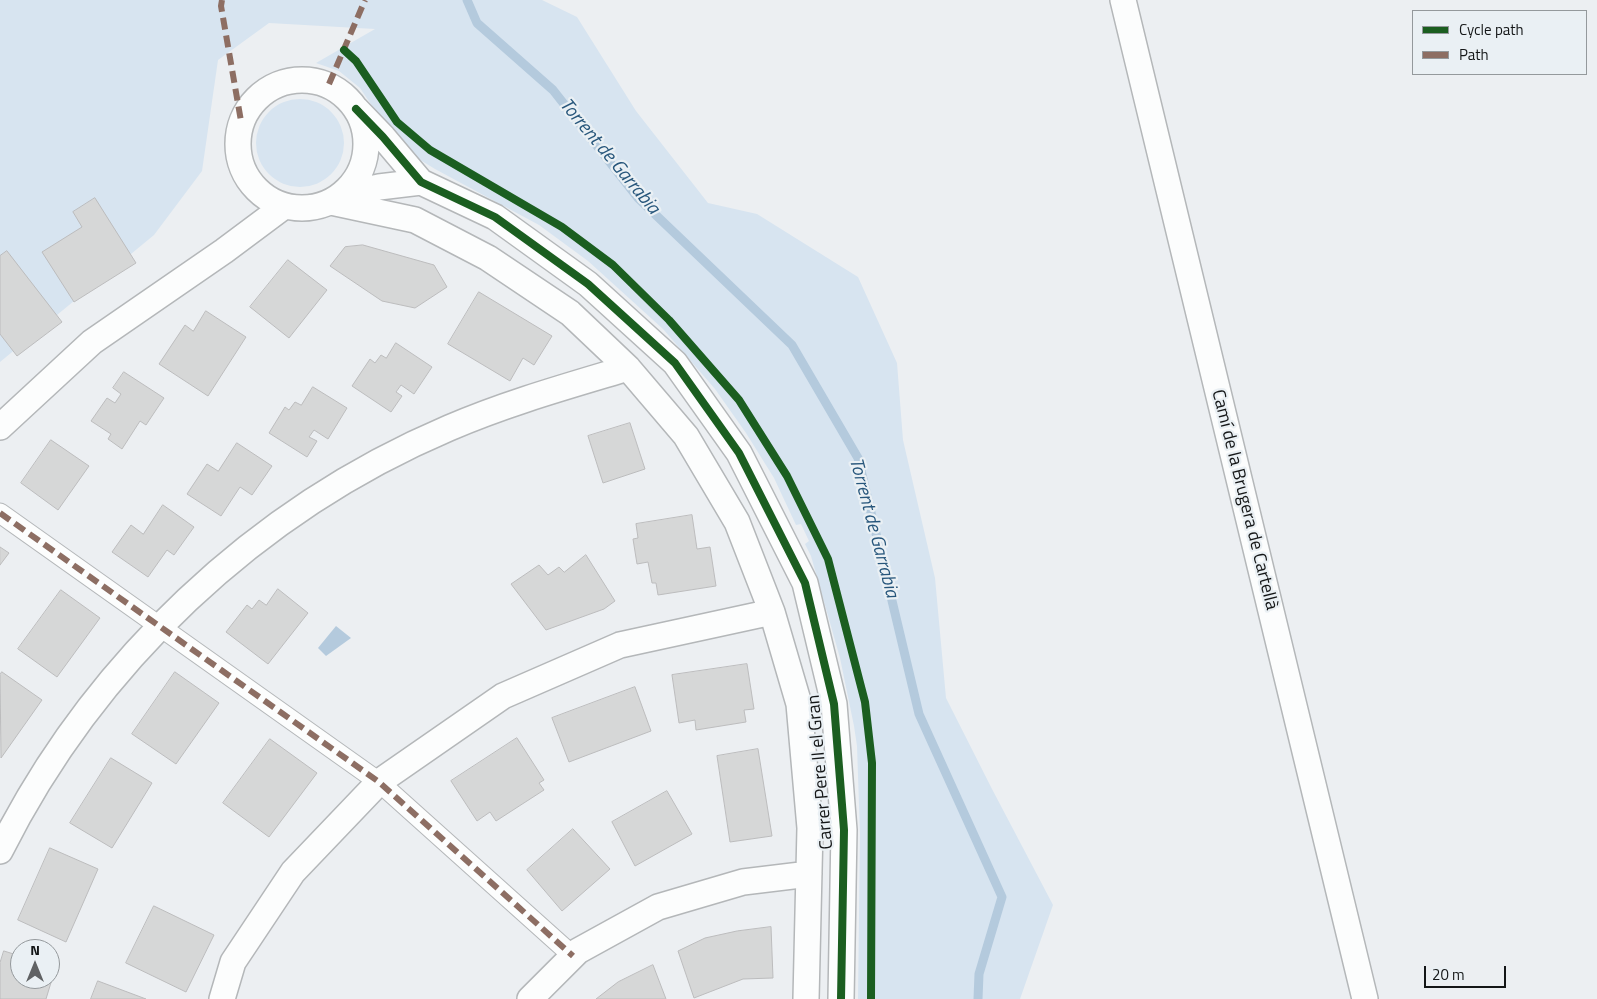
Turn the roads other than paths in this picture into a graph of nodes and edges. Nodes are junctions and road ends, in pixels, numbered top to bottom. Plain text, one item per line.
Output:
1 (1123, 0) edge
2 (356, 110) junction
3 (421, 182) junction
4 (336, 198) junction
5 (283, 207) junction
6 (628, 368) junction
7 (0, 427) edge
8 (0, 513) edge
9 (772, 612) junction
10 (160, 626) junction
11 (379, 782) junction
12 (0, 851) edge
13 (809, 874) junction
14 (573, 956) junction
15 (222, 999) edge
16 (530, 999) edge
17 (806, 999) edge
18 (841, 999) edge
19 (1364, 999) edge

1 - 19 street, Camí de la Brugera de Cartellà
2 - 3 street, Carrer Pere II el Gran
2 - 4 street
2 - 5 street
3 - 4 street
3 - 18 street, Carrer Pere II el Gran
4 - 5 street
4 - 6 street, Carrer Pere II el Gran
5 - 7 street
6 - 9 street, Carrer Pere II el Gran
6 - 10 street
8 - 10 street
9 - 11 street
9 - 13 street, Carrer Pere II el Gran
10 - 11 street
10 - 12 street
11 - 14 street
11 - 15 street
13 - 14 street
13 - 17 street, Carrer Pere II el Gran
14 - 16 street

